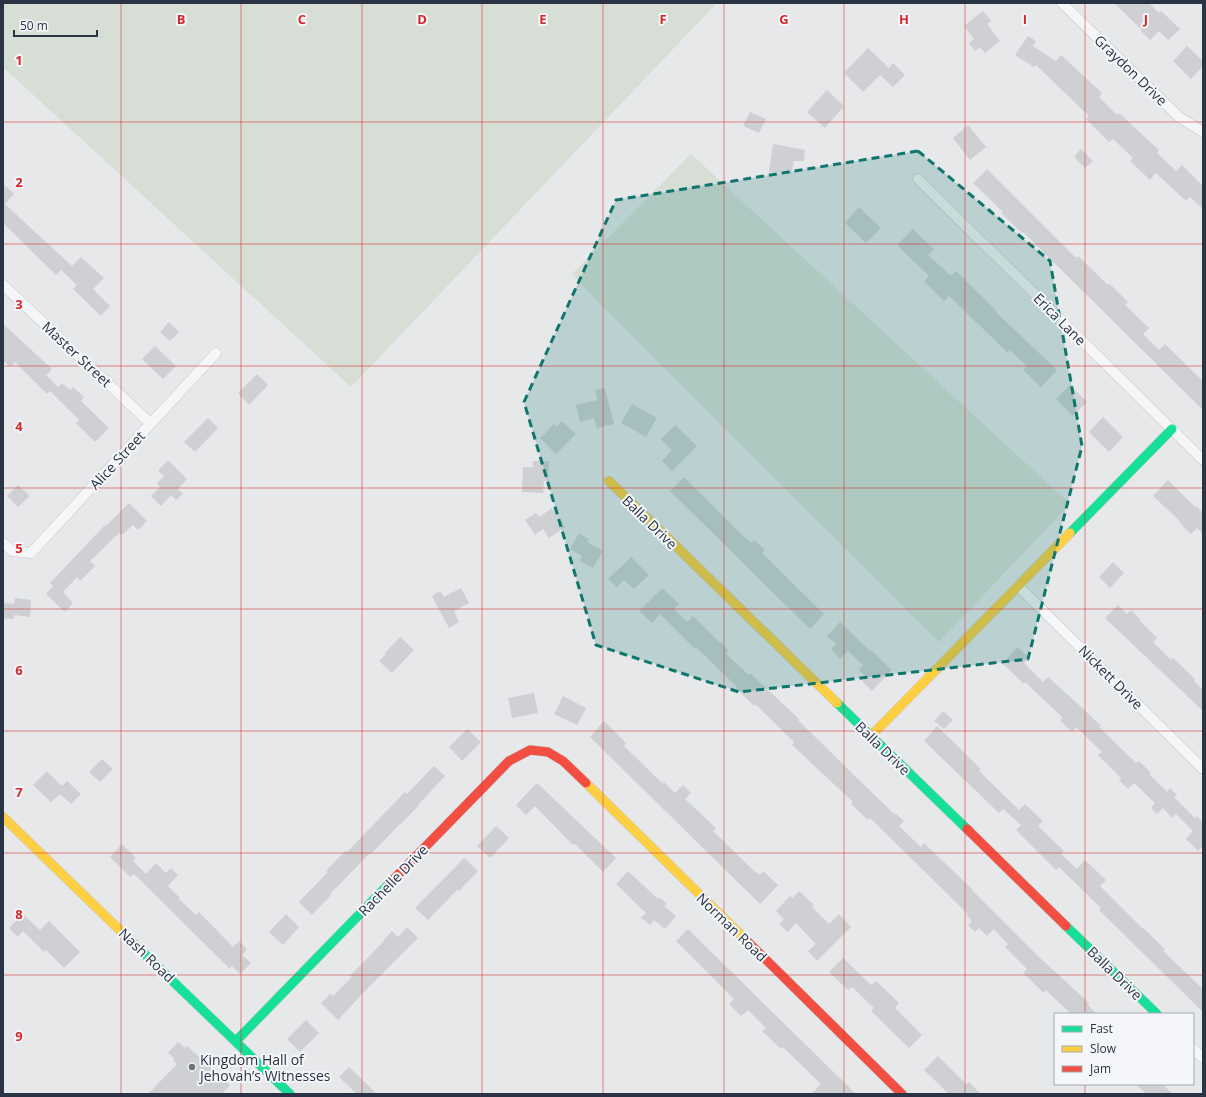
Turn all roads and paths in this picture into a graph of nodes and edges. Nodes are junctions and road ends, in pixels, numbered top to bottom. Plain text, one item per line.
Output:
1 (1062, 3) edge
2 (1203, 132) edge
3 (918, 179) dead end
4 (3, 285) edge
5 (216, 353) dead end
6 (150, 423) junction
7 (1172, 429) junction
8 (1202, 457) edge
9 (609, 481) dead end
10 (3, 543) edge
11 (1018, 586) junction
12 (871, 736) junction
13 (563, 761) joint
14 (1203, 769) edge
15 (3, 817) edge
16 (1156, 1013) edge
17 (236, 1041) junction
18 (1194, 1050) edge
19 (1203, 1058) edge
20 (290, 1094) edge
21 (902, 1094) edge

1 - 2 street, Graydon Drive
3 - 7 street, Erica Lane
4 - 6 street, Master Street
5 - 6 street, Alice Street
6 - 10 street, Alice Street
7 - 8 street, Erica Lane
7 - 11 street
9 - 12 street, Balla Drive
11 - 12 street
11 - 14 street, Nickett Drive
12 - 16 street, Balla Drive
13 - 17 street, Rachelle Drive
13 - 21 street, Norman Road
15 - 17 street, Nash Road
17 - 20 street, Nash Road
18 - 19 street

